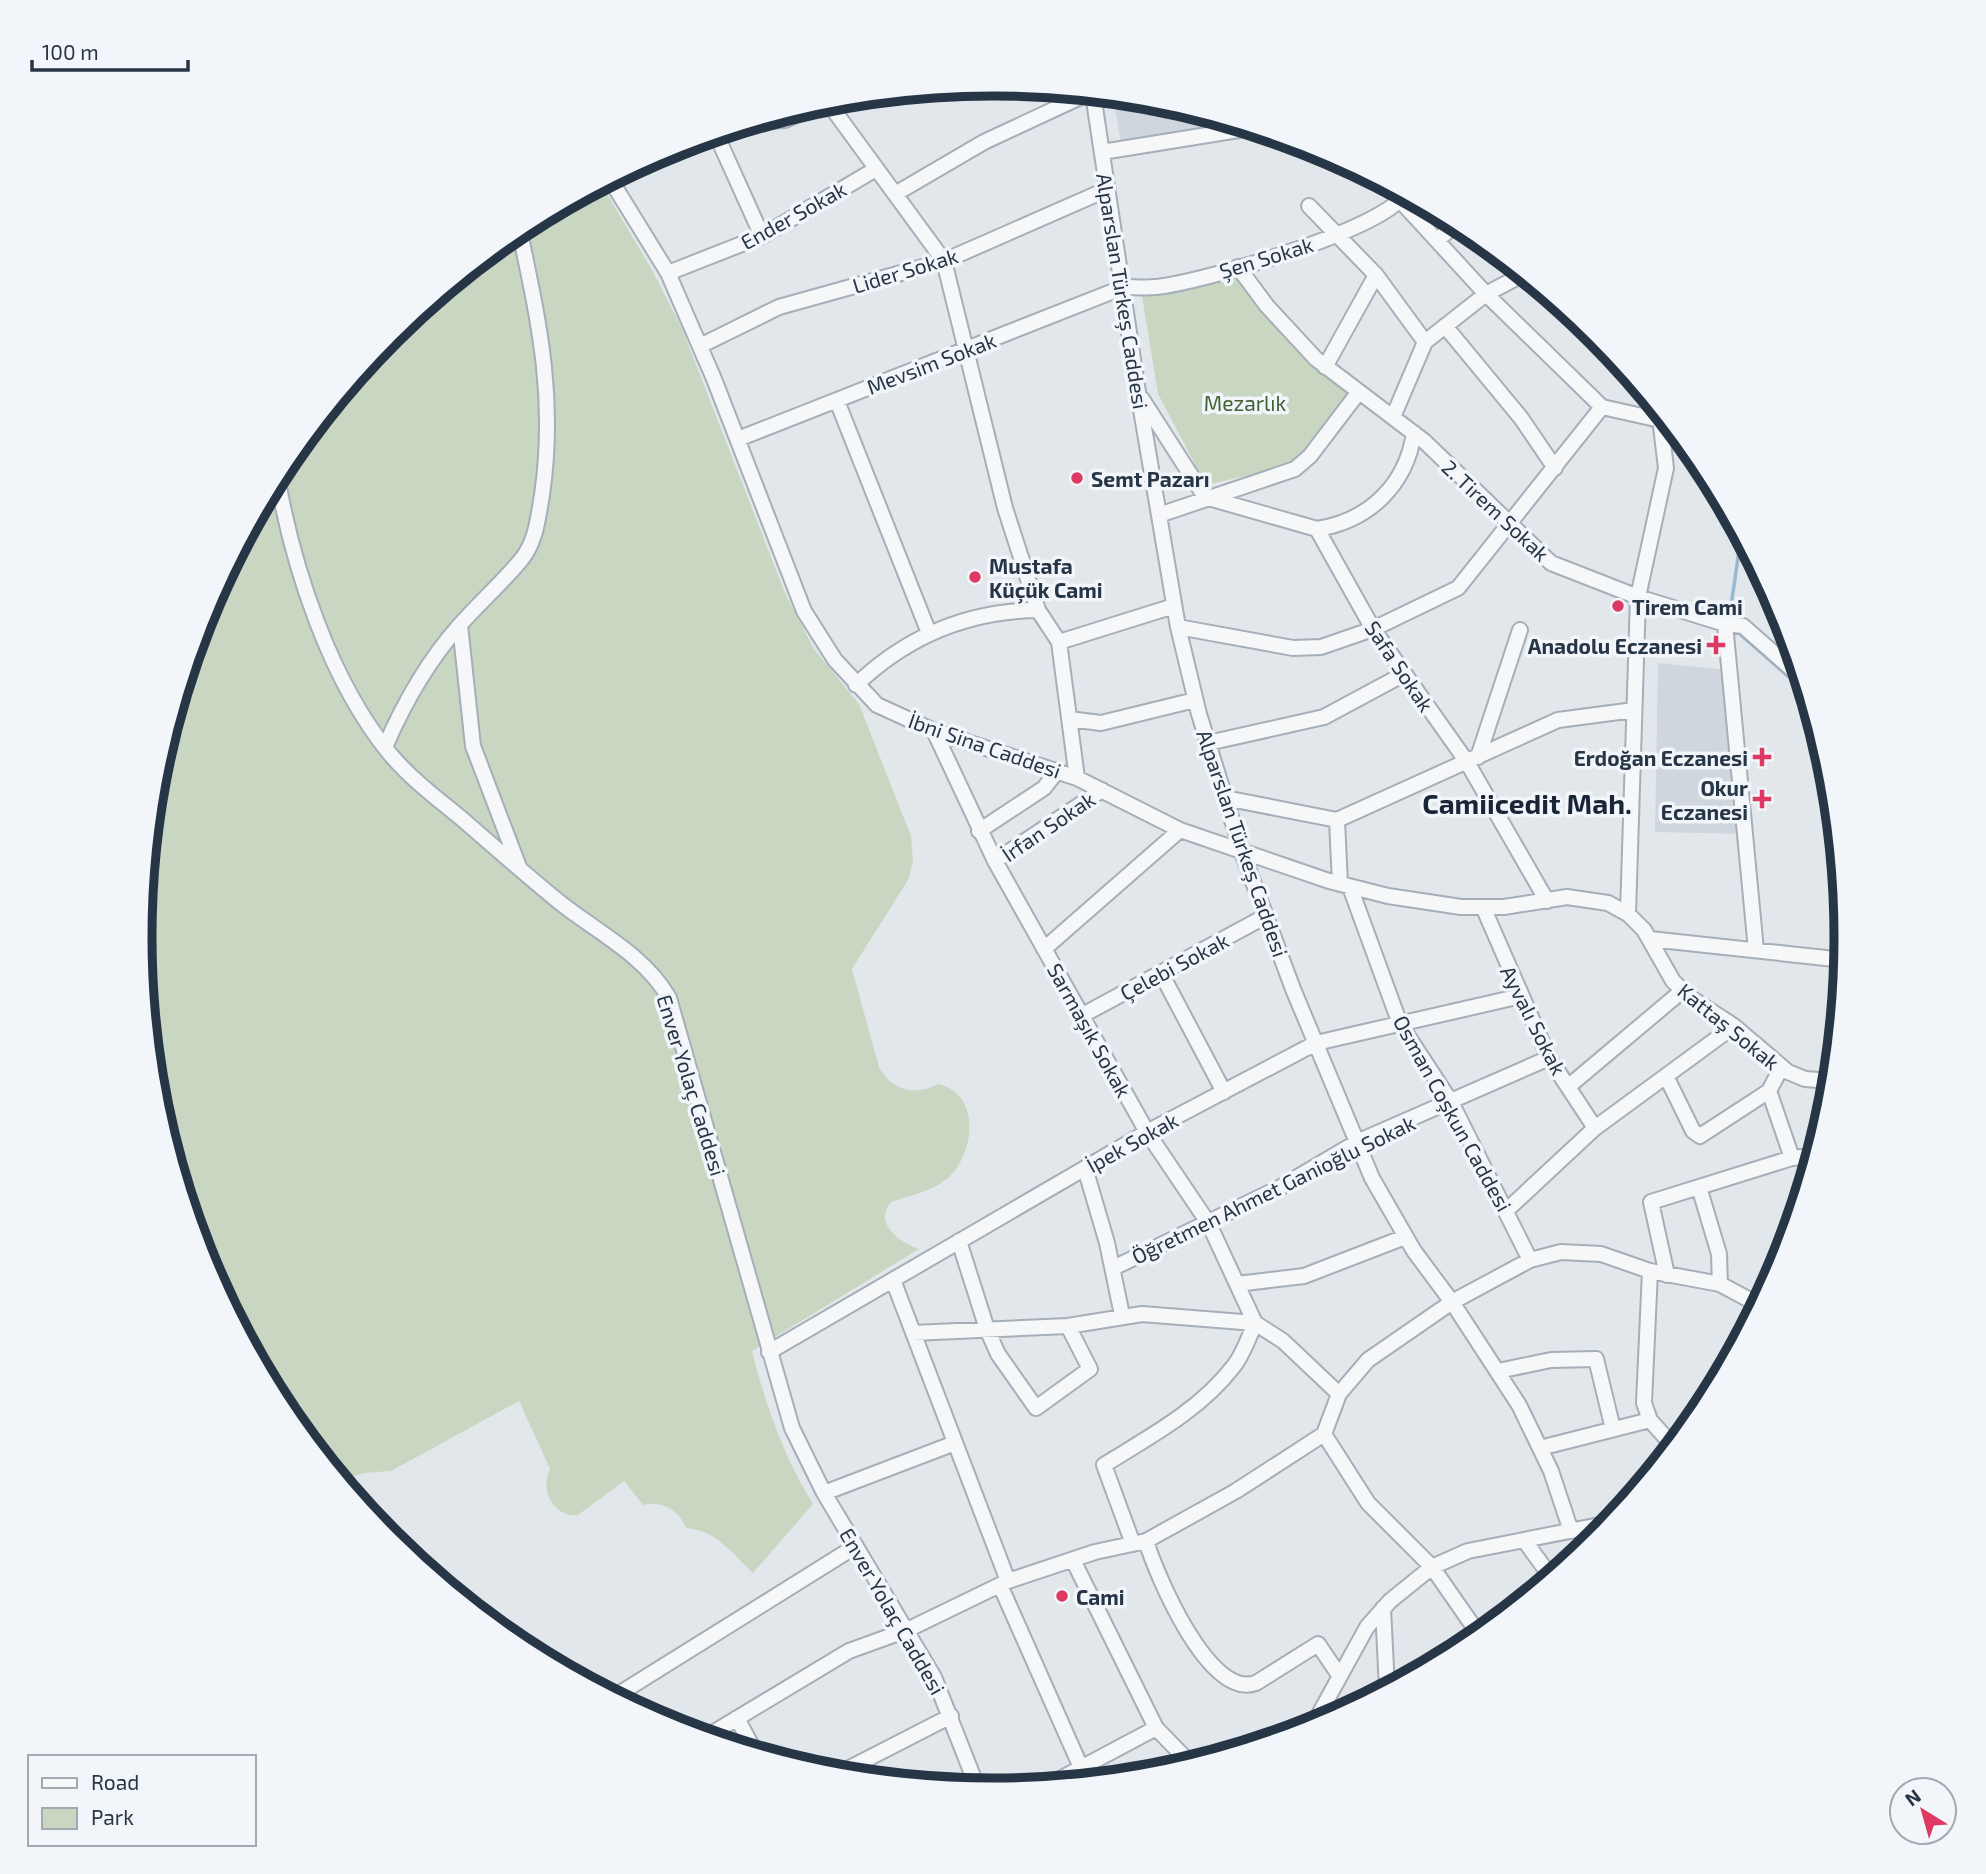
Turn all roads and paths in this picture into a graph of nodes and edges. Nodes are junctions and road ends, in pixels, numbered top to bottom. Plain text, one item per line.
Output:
1 (1076, 101) edge
2 (1093, 102) edge
3 (834, 111) edge
4 (1231, 131) edge
5 (720, 142) edge
6 (1102, 152) junction
7 (876, 169) junction
8 (615, 186) edge
9 (1108, 189) junction
10 (895, 194) junction
11 (1397, 201) edge
12 (1309, 206) dead end
13 (1410, 207) edge
14 (1448, 231) edge
15 (1336, 234) junction
16 (762, 236) junction
17 (1437, 240) junction
18 (522, 241) edge
19 (944, 261) junction
20 (1238, 267) junction
21 (668, 273) junction
22 (1376, 275) junction
23 (1515, 279) edge
24 (1124, 286) junction
25 (1486, 294) junction
26 (1445, 326) junction
27 (1425, 342) junction
28 (700, 346) junction
29 (967, 350) junction
30 (1325, 366) junction
31 (1138, 392) junction
32 (1358, 393) junction
33 (837, 401) junction
34 (1602, 407) junction
35 (1651, 414) edge
36 (1393, 417) junction
37 (1660, 426) edge
38 (1414, 433) junction
39 (738, 439) junction
40 (1555, 468) junction
41 (281, 492) edge
42 (1205, 497) junction
43 (1159, 515) junction
44 (1509, 526) junction
45 (1317, 529) junction
46 (1638, 597) junction
47 (1174, 606) junction
48 (1038, 610) junction
49 (1725, 624) junction
50 (460, 625) junction
51 (1178, 627) junction
52 (1373, 629) junction
53 (1520, 630) dead end
54 (929, 633) junction
55 (1059, 642) junction
56 (1789, 667) edge
57 (1404, 674) junction
58 (856, 685) junction
59 (1195, 700) junction
60 (1634, 710) junction
61 (1069, 719) junction
62 (934, 731) junction
63 (1208, 743) junction
64 (385, 747) junction
65 (1472, 760) junction
66 (1058, 770) junction
67 (1077, 778) junction
68 (1102, 790) junction
69 (1225, 798) junction
70 (1337, 820) junction
71 (1180, 830) junction
72 (979, 831) junction
73 (1242, 852) junction
74 (995, 861) junction
75 (520, 869) junction
76 (1345, 886) junction
77 (1547, 901) junction
78 (1483, 907) junction
79 (1628, 914) junction
80 (1266, 916) junction
81 (1650, 939) junction
82 (1044, 949) junction
83 (1756, 950) junction
84 (1833, 959) edge
85 (1161, 973) junction
86 (1682, 991) junction
87 (1521, 996) junction
88 (1081, 1016) junction
89 (1400, 1024) junction
90 (1734, 1026) junction
91 (1316, 1043) junction
92 (1549, 1058) junction
93 (1781, 1068) junction
94 (1666, 1076) junction
95 (1821, 1080) edge
96 (1569, 1086) junction
97 (1769, 1091) junction
98 (1224, 1092) junction
99 (1451, 1102) junction
100 (1595, 1128) junction
101 (1147, 1132) junction
102 (1357, 1142) junction
103 (1804, 1157) edge
104 (1792, 1158) junction
105 (1085, 1168) junction
106 (1699, 1187) junction
107 (1507, 1210) junction
108 (1209, 1224) junction
109 (1405, 1237) junction
110 (959, 1241) junction
111 (1530, 1260) junction
112 (1112, 1268) junction
113 (1650, 1271) junction
114 (1667, 1275) junction
115 (893, 1280) junction
116 (1237, 1284) junction
117 (1720, 1284) junction
118 (1751, 1301) edge
119 (1452, 1302) junction
120 (1122, 1315) junction
121 (1255, 1323) junction
122 (1068, 1326) junction
123 (987, 1329) junction
124 (913, 1333) junction
125 (769, 1352) junction
126 (1498, 1371) junction
127 (1339, 1394) junction
128 (1650, 1420) junction
129 (1613, 1429) junction
130 (1324, 1434) junction
131 (1667, 1439) edge
132 (955, 1443) junction
133 (1541, 1448) junction
134 (824, 1493) junction
135 (1593, 1526) edge
136 (1571, 1531) junction
137 (1524, 1540) junction
138 (1140, 1542) junction
139 (856, 1546) junction
140 (1073, 1560) junction
141 (1432, 1567) junction
142 (1546, 1570) edge
143 (1004, 1583) junction
144 (1383, 1608) junction
145 (1473, 1626) edge
146 (907, 1630) junction
147 (1339, 1675) junction
148 (1387, 1679) edge
149 (623, 1692) edge
150 (1320, 1712) edge
151 (951, 1716) junction
152 (737, 1718) junction
153 (1156, 1728) junction
154 (716, 1731) edge
155 (749, 1741) edge
156 (1183, 1756) edge
157 (852, 1766) edge
158 (1083, 1773) edge
159 (1085, 1773) edge
160 (974, 1777) edge

1 - 10 street
2 - 6 street, Alparslan Türkeş Caddesi
3 - 7 street
4 - 6 street
5 - 16 street
6 - 9 street, Alparslan Türkeş Caddesi
7 - 10 street
7 - 16 street, Ender Sokak
8 - 21 street, İbni Sina Caddesi
9 - 19 street, Lider Sokak
9 - 24 street, Alparslan Türkeş Caddesi
10 - 19 street
11 - 15 street, Şen Sokak
12 - 15 street
13 - 17 street
14 - 17 street
15 - 20 street, Şen Sokak
15 - 22 street
16 - 21 street, Ender Sokak
17 - 25 street
18 - 50 street
19 - 28 street, Lider Sokak
19 - 29 street
20 - 24 street, Şen Sokak
20 - 30 street, 2. Tirem Sokak
21 - 28 street, İbni Sina Caddesi
22 - 27 street
22 - 30 street
23 - 25 street
24 - 29 street, Mevsim Sokak
24 - 31 street, Alparslan Türkeş Caddesi
25 - 26 street
25 - 34 street
26 - 27 street
26 - 40 street
27 - 36 street
28 - 39 street, İbni Sina Caddesi
29 - 33 street, Mevsim Sokak
29 - 48 street
30 - 32 street, 2. Tirem Sokak
31 - 42 street
31 - 43 street, Alparslan Türkeş Caddesi
32 - 36 street, 2. Tirem Sokak
32 - 42 street
33 - 39 street, Mevsim Sokak
33 - 54 street
34 - 35 street
34 - 40 street
36 - 38 street, 2. Tirem Sokak
37 - 46 street
38 - 44 street, 2. Tirem Sokak
38 - 45 street
39 - 58 street, İbni Sina Caddesi
40 - 44 street
41 - 64 street, Enver Yolaç Caddesi
42 - 43 street
42 - 45 street
43 - 47 street, Alparslan Türkeş Caddesi
44 - 46 street, 2. Tirem Sokak
44 - 52 street
45 - 52 street, Safa Sokak
46 - 49 street, 2. Tirem Sokak
46 - 60 street
47 - 51 street, Alparslan Türkeş Caddesi
47 - 55 street
48 - 54 street
48 - 55 street
49 - 56 street, 2. Tirem Sokak
49 - 83 street
50 - 64 street
50 - 75 street
51 - 52 street
51 - 59 street, Alparslan Türkeş Caddesi
52 - 57 street, Safa Sokak
53 - 65 street
54 - 58 street
55 - 61 street
57 - 63 street
57 - 65 street, Safa Sokak
58 - 62 street, İbni Sina Caddesi
59 - 61 street
59 - 63 street, Alparslan Türkeş Caddesi
60 - 65 street
60 - 79 street
61 - 67 street
62 - 66 street, İbni Sina Caddesi
62 - 72 street, Sarmaşık Sokak
63 - 69 street, Alparslan Türkeş Caddesi
64 - 75 street, Enver Yolaç Caddesi
65 - 70 street
65 - 77 street, Safa Sokak
66 - 67 street, İbni Sina Caddesi
66 - 72 street
67 - 68 street, İbni Sina Caddesi
68 - 71 street, İbni Sina Caddesi
68 - 74 street, İrfan Sokak
69 - 70 street
69 - 73 street, Alparslan Türkeş Caddesi
70 - 76 street, Osman Coşkun Caddesi
71 - 73 street, İbni Sina Caddesi
71 - 82 street
72 - 74 street, Sarmaşık Sokak
73 - 76 street, İbni Sina Caddesi
73 - 80 street, Alparslan Türkeş Caddesi
74 - 82 street, Sarmaşık Sokak
75 - 125 street, Enver Yolaç Caddesi
76 - 78 street, İbni Sina Caddesi
76 - 89 street, Osman Coşkun Caddesi
77 - 78 street, İbni Sina Caddesi
77 - 79 street, İbni Sina Caddesi
78 - 87 street, Ayvalı Sokak
79 - 81 street, İbni Sina Caddesi
80 - 85 street, Çelebi Sokak
80 - 91 street, Alparslan Türkeş Caddesi
81 - 83 street
81 - 86 street, Kattaş Sokak
82 - 88 street, Sarmaşık Sokak
83 - 84 street
85 - 88 street, Çelebi Sokak
85 - 98 street
86 - 90 street, Kattaş Sokak
86 - 96 street
87 - 89 street, İpek Sokak
87 - 92 street, Ayvalı Sokak
88 - 101 street, Sarmaşık Sokak
89 - 91 street, İpek Sokak
89 - 99 street, Osman Coşkun Caddesi
90 - 93 street, Kattaş Sokak
90 - 94 street
91 - 98 street, İpek Sokak
91 - 102 street, Alparslan Türkeş Caddesi
92 - 96 street, Ayvalı Sokak
92 - 99 street, Öğretmen Ahmet Ganioğlu Sokak
93 - 95 street, Kattaş Sokak
93 - 97 street
94 - 97 street
94 - 100 street
96 - 100 street, Ayvalı Sokak
97 - 104 street
98 - 101 street, İpek Sokak
99 - 102 street, Öğretmen Ahmet Ganioğlu Sokak
99 - 107 street, Osman Coşkun Caddesi
100 - 107 street
101 - 105 street, İpek Sokak
101 - 108 street, Sarmaşık Sokak
102 - 108 street, Öğretmen Ahmet Ganioğlu Sokak
102 - 109 street, Alparslan Türkeş Caddesi
103 - 104 street
104 - 106 street
105 - 110 street, İpek Sokak
105 - 112 street
106 - 114 street
106 - 117 street
107 - 111 street, Osman Coşkun Caddesi
108 - 112 street, Öğretmen Ahmet Ganioğlu Sokak
108 - 116 street, Sarmaşık Sokak
109 - 116 street
109 - 119 street, Alparslan Türkeş Caddesi
110 - 115 street, İpek Sokak
110 - 123 street
111 - 113 street
111 - 119 street
112 - 120 street
113 - 114 street
113 - 128 street
114 - 117 street
115 - 124 street
115 - 125 street, İpek Sokak
116 - 121 street, Sarmaşık Sokak
117 - 118 street
119 - 126 street, Alparslan Türkeş Caddesi
119 - 127 street
120 - 121 street
120 - 122 street
121 - 127 street
121 - 138 street
122 - 123 street
122 - 123 street
123 - 124 street
124 - 132 street
125 - 134 street, Enver Yolaç Caddesi
126 - 129 street
126 - 133 street, Alparslan Türkeş Caddesi
127 - 130 street
128 - 129 street
128 - 131 street
129 - 133 street
130 - 138 street
130 - 141 street
132 - 134 street
132 - 143 street
133 - 136 street, Alparslan Türkeş Caddesi
134 - 139 street, Enver Yolaç Caddesi
135 - 136 street
136 - 137 street
137 - 141 street
137 - 142 street
138 - 140 street
138 - 147 street
139 - 146 street, Enver Yolaç Caddesi
139 - 149 street
140 - 143 street
140 - 153 street
141 - 144 street
141 - 145 street
143 - 146 street
143 - 158 street
144 - 147 street
144 - 148 street
146 - 151 street, Enver Yolaç Caddesi
146 - 152 street
147 - 150 street
151 - 157 street
151 - 160 street, Enver Yolaç Caddesi
152 - 154 street
152 - 155 street
153 - 156 street
153 - 159 street

